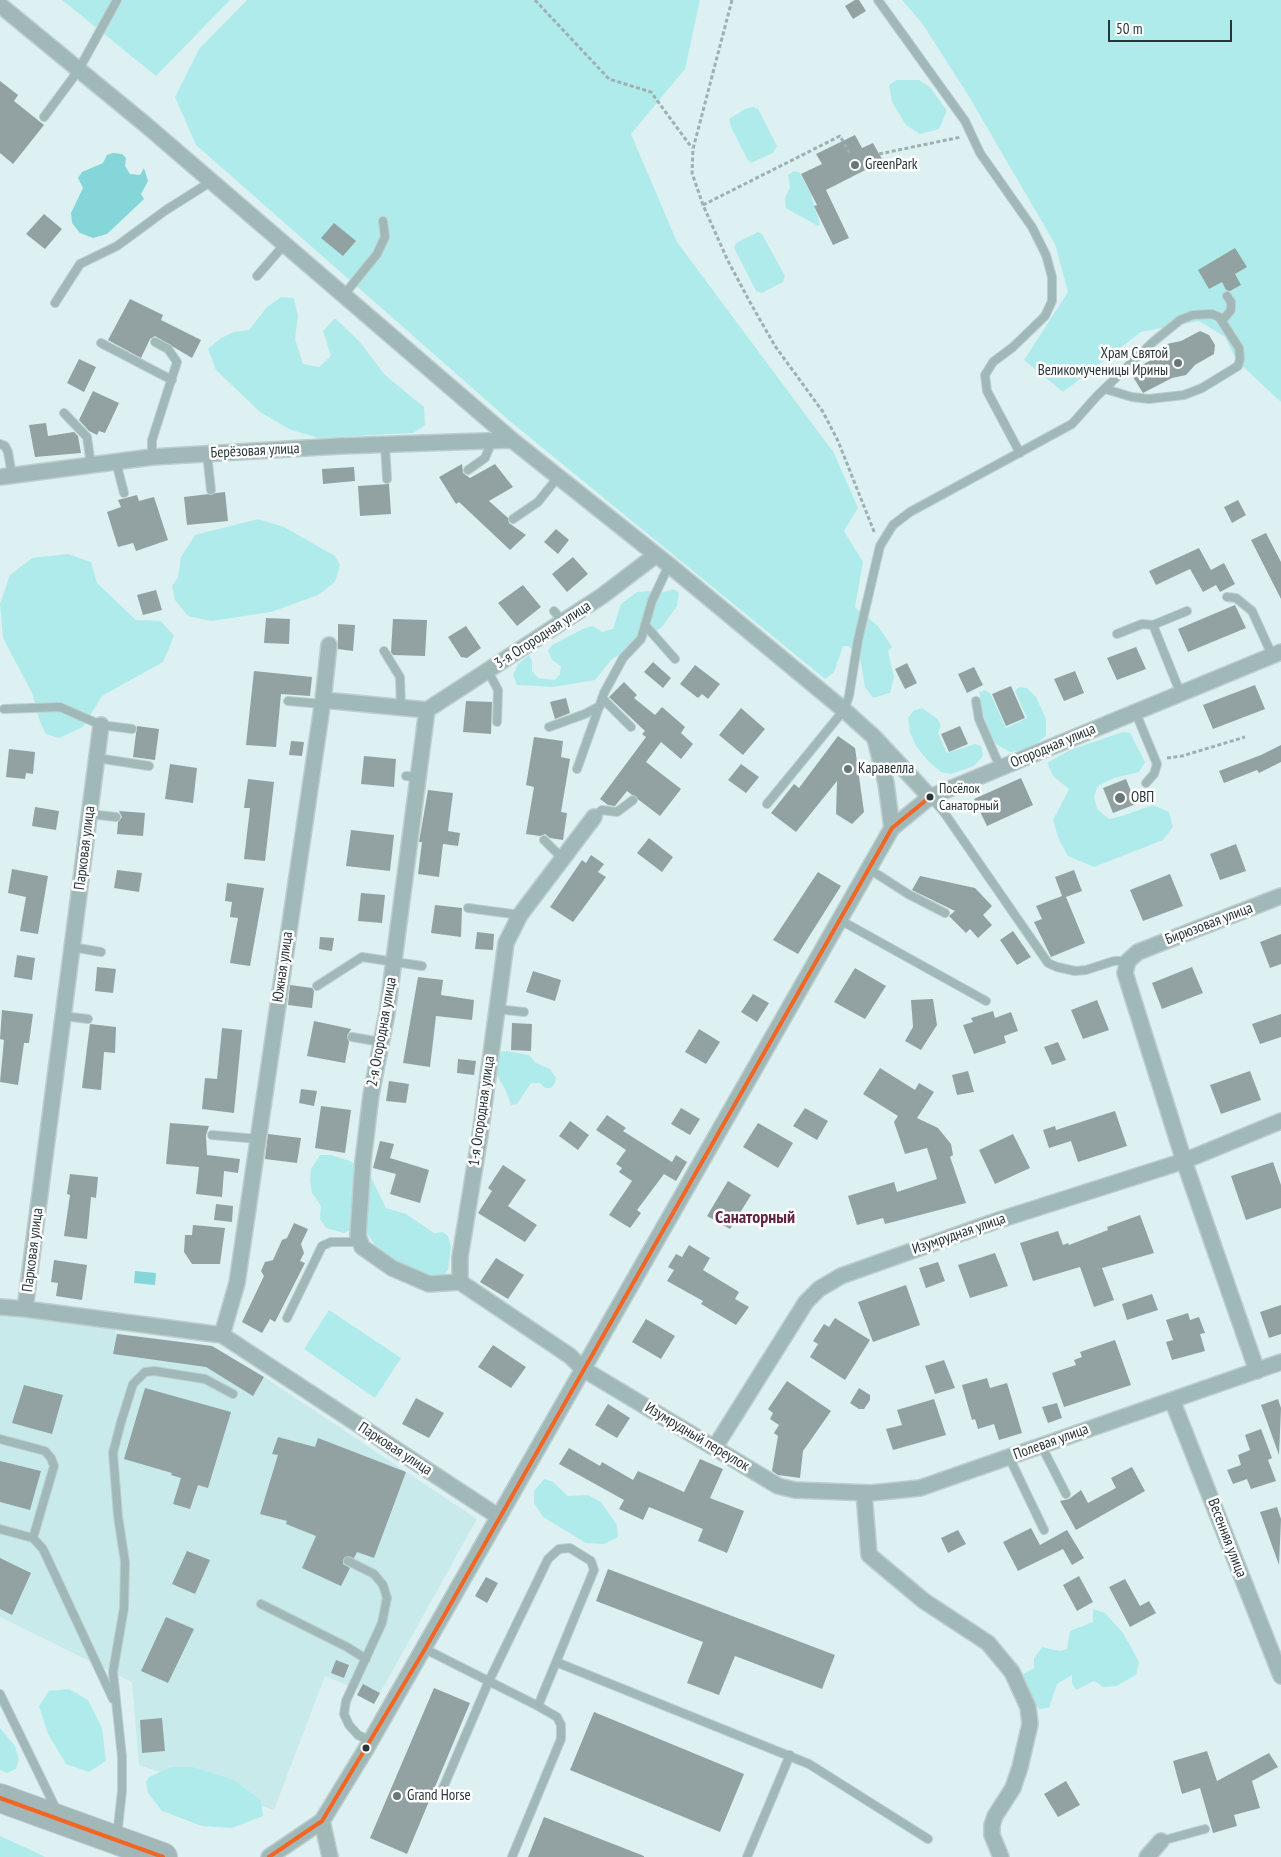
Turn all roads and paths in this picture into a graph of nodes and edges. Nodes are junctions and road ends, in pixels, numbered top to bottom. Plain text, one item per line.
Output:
1 (117, 0) edge
2 (535, 0) edge
3 (732, 0) edge
4 (878, 0) edge
5 (0, 5) edge
6 (78, 71) junction
7 (44, 117) dead end
8 (971, 135) junction
9 (692, 149) junction
10 (850, 154) dead end
11 (879, 154) dead end
12 (212, 181) junction
13 (703, 204) junction
14 (384, 221) dead end
15 (284, 245) junction
16 (257, 276) dead end
17 (343, 296) junction
18 (1227, 296) dead end
19 (55, 303) dead end
20 (1222, 321) junction
21 (155, 342) dead end
22 (101, 343) dead end
23 (172, 380) junction
24 (1105, 389) junction
25 (64, 413) dead end
26 (512, 440) junction
27 (492, 441) junction
28 (0, 444) edge
29 (386, 444) junction
30 (1020, 453) junction
31 (207, 454) junction
32 (152, 457) junction
33 (116, 462) junction
34 (91, 465) junction
35 (468, 470) dead end
36 (6, 476) edge
37 (558, 476) junction
38 (387, 479) dead end
39 (211, 490) dead end
40 (124, 493) dead end
41 (513, 519) dead end
42 (880, 546) junction
43 (656, 555) junction
44 (670, 565) junction
45 (1227, 597) dead end
46 (1187, 611) dead end
47 (645, 625) junction
48 (1154, 625) junction
49 (1117, 634) dead end
50 (329, 646) dead end
51 (384, 651) dead end
52 (1278, 656) edge
53 (675, 659) dead end
54 (488, 671) junction
55 (1180, 692) junction
56 (288, 701) dead end
57 (976, 701) dead end
58 (323, 702) junction
59 (601, 702) junction
60 (401, 708) junction
61 (4, 709) dead end
62 (427, 710) junction
63 (844, 710) junction
64 (1135, 711) junction
65 (497, 722) dead end
66 (101, 725) junction
67 (631, 726) dead end
68 (549, 727) dead end
69 (132, 729) dead end
70 (874, 737) junction
71 (1245, 738) dead end
72 (1153, 752) junction
73 (96, 758) junction
74 (149, 766) dead end
75 (1000, 768) junction
76 (577, 769) dead end
77 (1146, 783) dead end
78 (930, 797) junction
79 (633, 800) dead end
80 (767, 804) dead end
81 (90, 814) junction
82 (116, 817) dead end
83 (594, 817) joint
84 (892, 828) junction
85 (544, 840) dead end
86 (563, 858) junction
87 (869, 869) junction
88 (1281, 896) edge
89 (468, 908) dead end
90 (945, 913) dead end
91 (520, 915) junction
92 (840, 920) junction
93 (72, 948) junction
94 (101, 952) dead end
95 (1133, 957) junction
96 (394, 962) junction
97 (422, 966) dead end
98 (317, 986) dead end
99 (986, 1001) dead end
100 (496, 1009) junction
101 (524, 1012) dead end
102 (63, 1016) junction
103 (88, 1019) dead end
104 (352, 1037) dead end
105 (381, 1042) junction
106 (1281, 1121) edge
107 (212, 1135) dead end
108 (258, 1139) junction
109 (1184, 1160) junction
110 (359, 1242) junction
111 (460, 1282) junction
112 (0, 1307) edge
113 (25, 1309) junction
114 (287, 1318) dead end
115 (222, 1335) junction
116 (1281, 1362) edge
117 (583, 1369) junction
118 (1256, 1371) junction
119 (233, 1394) dead end
120 (1172, 1400) junction
121 (0, 1439) edge
122 (1041, 1445) junction
123 (715, 1446) junction
124 (1009, 1457) junction
125 (816, 1492) joint
126 (864, 1493) junction
127 (1066, 1494) dead end
128 (499, 1517) junction
129 (0, 1529) edge
130 (1044, 1530) dead end
131 (33, 1538) junction
132 (348, 1561) dead end
133 (261, 1604) dead end
134 (425, 1649) junction
135 (366, 1659) junction
136 (556, 1662) junction
137 (1281, 1676) edge
138 (488, 1683) junction
139 (0, 1694) edge
140 (117, 1705) junction
141 (538, 1706) junction
142 (371, 1741) junction
143 (790, 1755) junction
144 (443, 1788) dead end
145 (0, 1798) edge
146 (62, 1821) junction
147 (322, 1821) junction
148 (1205, 1829) dead end
149 (928, 1839) dead end
150 (116, 1840) junction
151 (1161, 1841) joint
152 (163, 1857) edge
153 (269, 1857) edge
154 (330, 1857) edge
155 (512, 1857) edge
156 (747, 1857) edge
157 (1001, 1857) edge
158 (1147, 1857) edge

1 - 6 lane
2 - 9 path
3 - 9 path
4 - 8 lane
5 - 6 street
6 - 7 lane
6 - 12 street
8 - 11 path
8 - 30 lane
9 - 13 path
10 - 13 path
12 - 15 street
12 - 19 lane
13 - 42 path
14 - 17 lane
15 - 16 lane
15 - 17 street
17 - 26 street
18 - 20 lane
20 - 24 lane
20 - 24 lane
21 - 23 lane
22 - 23 lane
23 - 32 lane
24 - 30 lane
25 - 34 lane
26 - 27 street, Берёзовая улица
26 - 37 street
27 - 29 street, Берёзовая улица
27 - 35 lane
28 - 36 lane
29 - 31 street, Берёзовая улица
29 - 38 lane
30 - 42 lane
31 - 32 street, Берёзовая улица
31 - 39 lane
32 - 33 street, Берёзовая улица
33 - 34 street, Берёзовая улица
33 - 40 lane
34 - 36 street, Берёзовая улица
37 - 41 lane
37 - 43 street
42 - 63 lane
43 - 44 street
43 - 54 street, 3-я Огородная улица
44 - 47 lane
44 - 63 street
45 - 52 lane
46 - 48 lane
47 - 53 lane
47 - 59 lane
48 - 49 lane
48 - 55 lane
50 - 58 street, Южная улица
51 - 60 lane
52 - 55 street, Огородная улица
54 - 62 street, 3-я Огородная улица
54 - 65 lane
55 - 64 street, Огородная улица
56 - 58 lane
57 - 75 lane
58 - 60 street
58 - 108 street, Южная улица
59 - 67 lane
59 - 68 lane
59 - 76 lane
60 - 62 street
61 - 66 lane
62 - 96 street, 2-я Огородная улица
63 - 70 street
63 - 80 lane
64 - 72 lane
64 - 75 street, Огородная улица
66 - 69 lane
66 - 73 street, Парковая улица
70 - 78 street
70 - 84 street
71 - 72 path
72 - 77 lane
73 - 74 lane
73 - 81 street, Парковая улица
75 - 78 street, Огородная улица
78 - 84 street, Огородная улица
78 - 95 lane
79 - 83 lane
81 - 82 lane
81 - 93 street, Парковая улица
83 - 86 street, 1-я Огородная улица
84 - 87 street, Огородная улица
85 - 86 lane
86 - 91 street, 1-я Огородная улица
87 - 90 lane
87 - 92 street, Огородная улица
88 - 95 street, Бирюзовая улица
89 - 91 lane
91 - 100 street, 1-я Огородная улица
92 - 99 lane
92 - 117 street, Огородная улица
93 - 94 lane
93 - 102 street, Парковая улица
95 - 109 street
96 - 97 lane
96 - 98 lane
96 - 105 street, 2-я Огородная улица
100 - 101 lane
100 - 111 street, 1-я Огородная улица
102 - 103 lane
102 - 113 street, Парковая улица
104 - 105 lane
105 - 110 street, 2-я Огородная улица
106 - 109 street, Изумрудная улица
107 - 108 lane
108 - 115 street, Южная улица
109 - 118 street
109 - 123 street, Изумрудная улица
110 - 111 street
110 - 114 lane
111 - 117 street
112 - 113 street
113 - 115 street, Парковая улица
115 - 128 street, Парковая улица
116 - 118 street, Полевая улица
117 - 123 street, Изумрудный переулок
117 - 128 street, Огородная улица
118 - 120 street, Полевая улица
119 - 140 lane
120 - 122 street, Полевая улица
120 - 137 street, Весенняя улица
121 - 131 lane
122 - 124 street, Полевая улица
122 - 127 lane
123 - 125 street, Изумрудный переулок
124 - 126 street, Полевая улица
124 - 130 lane
125 - 126 street, Полевая улица
126 - 157 street
128 - 134 street, Огородная улица
129 - 131 lane
131 - 140 lane
132 - 135 lane
133 - 135 lane
134 - 138 lane
134 - 142 street, Огородная улица
135 - 142 lane
136 - 138 lane
136 - 141 lane
136 - 143 lane
138 - 141 lane
138 - 144 lane
139 - 146 lane
140 - 150 lane
141 - 155 lane
142 - 147 street, Огородная улица
143 - 149 lane
143 - 156 lane
145 - 146 highway
146 - 150 highway
147 - 153 street
147 - 154 street
148 - 151 lane
150 - 152 highway
151 - 158 street

